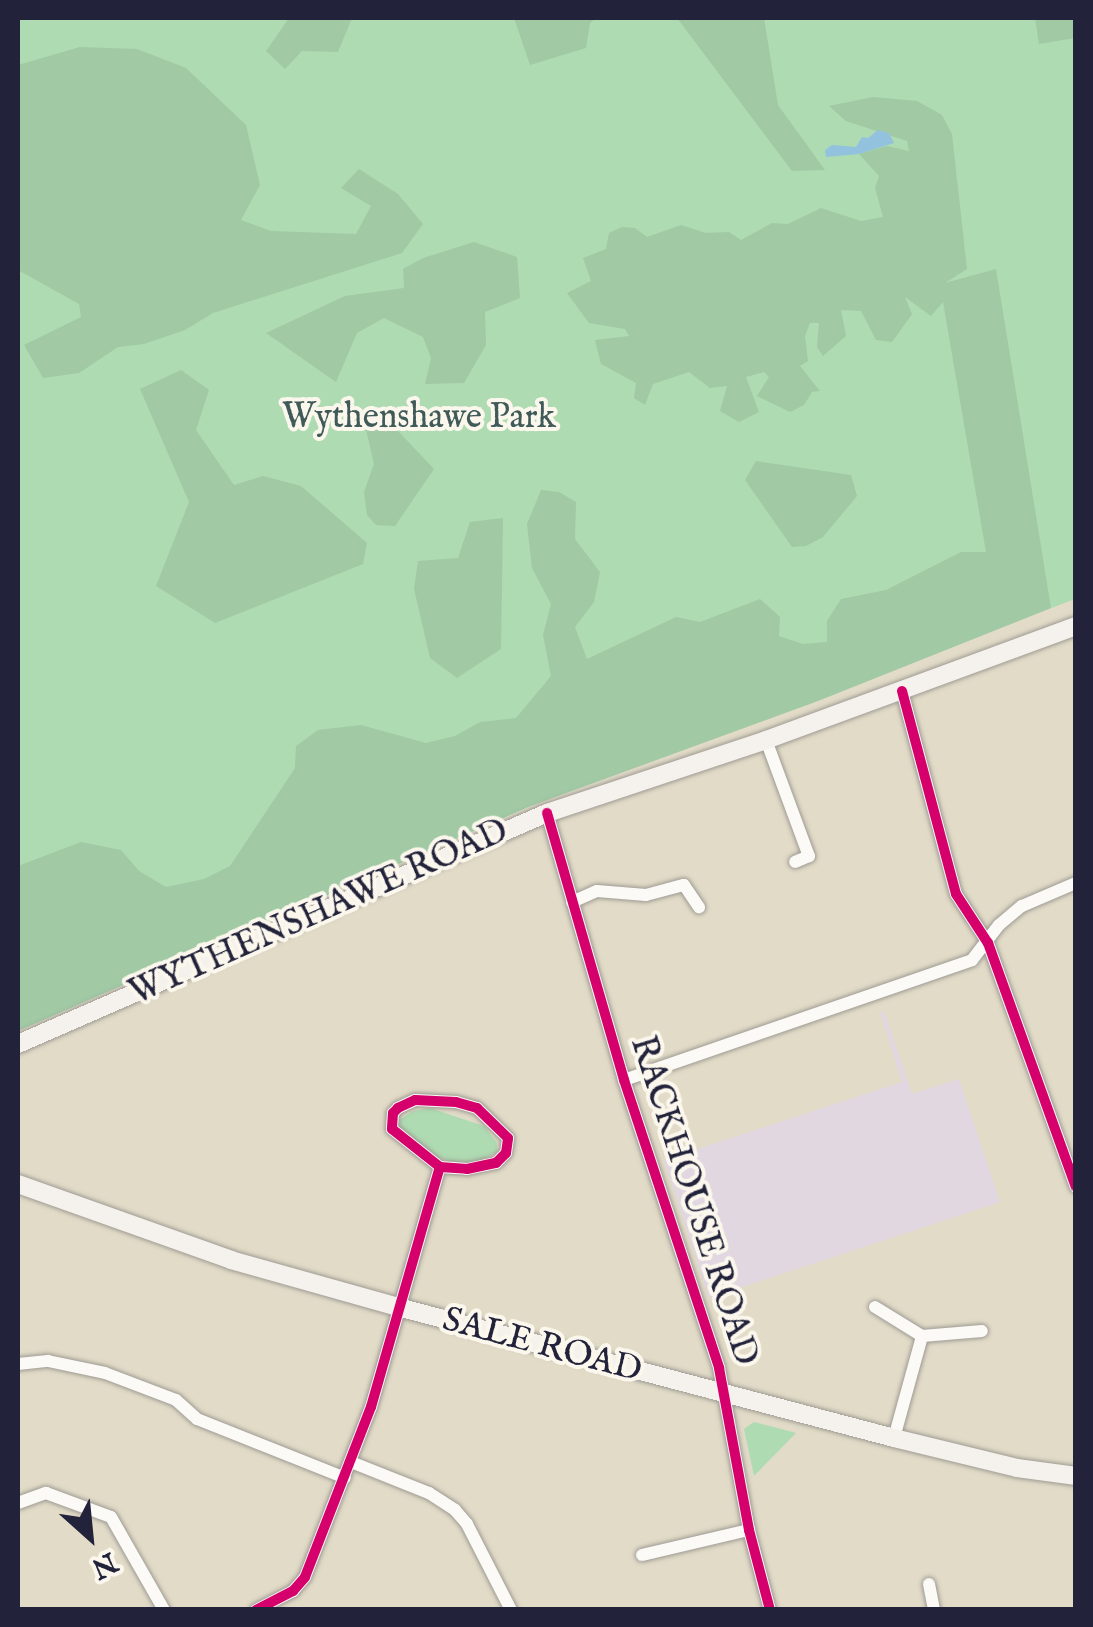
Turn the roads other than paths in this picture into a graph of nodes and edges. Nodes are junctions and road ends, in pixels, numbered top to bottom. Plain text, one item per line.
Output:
1 (1076, 626) edge
2 (902, 691) junction
3 (766, 740) junction
4 (547, 813) junction
5 (809, 857) dead end
6 (1076, 883) edge
7 (572, 902) junction
8 (700, 907) dead end
9 (988, 942) junction
10 (18, 1044) edge
11 (624, 1080) junction
12 (440, 1167) junction
13 (18, 1184) edge
14 (1076, 1187) edge
15 (398, 1307) junction
16 (875, 1307) dead end
17 (982, 1331) dead end
18 (922, 1336) junction
19 (18, 1364) edge
20 (725, 1396) junction
21 (894, 1438) junction
22 (352, 1462) junction
23 (1076, 1476) edge
24 (345, 1478) junction
25 (18, 1503) edge
26 (749, 1530) junction
27 (642, 1555) dead end
28 (929, 1584) dead end
29 (259, 1609) edge
30 (164, 1610) edge
31 (511, 1610) edge
32 (770, 1610) edge
33 (934, 1610) edge

1 - 2 main road, WYTHENSHAWE ROAD
2 - 3 main road, WYTHENSHAWE ROAD
2 - 9 street
3 - 4 main road, WYTHENSHAWE ROAD
3 - 5 street
4 - 7 street, RACKHOUSE ROAD
4 - 10 main road, WYTHENSHAWE ROAD
6 - 9 street
7 - 8 street
7 - 11 street, RACKHOUSE ROAD
9 - 11 street
9 - 14 street
11 - 20 street, RACKHOUSE ROAD
12 - 12 street
12 - 15 street
13 - 15 main road, SALE ROAD
15 - 20 main road, SALE ROAD
15 - 22 street
16 - 18 street
17 - 18 street
18 - 21 street
19 - 24 street
20 - 21 main road, SALE ROAD
20 - 26 street, RACKHOUSE ROAD
21 - 23 main road, SALE ROAD
22 - 24 street
22 - 31 street
24 - 29 street
25 - 30 street
26 - 27 street
26 - 32 street, RACKHOUSE ROAD
28 - 33 street

